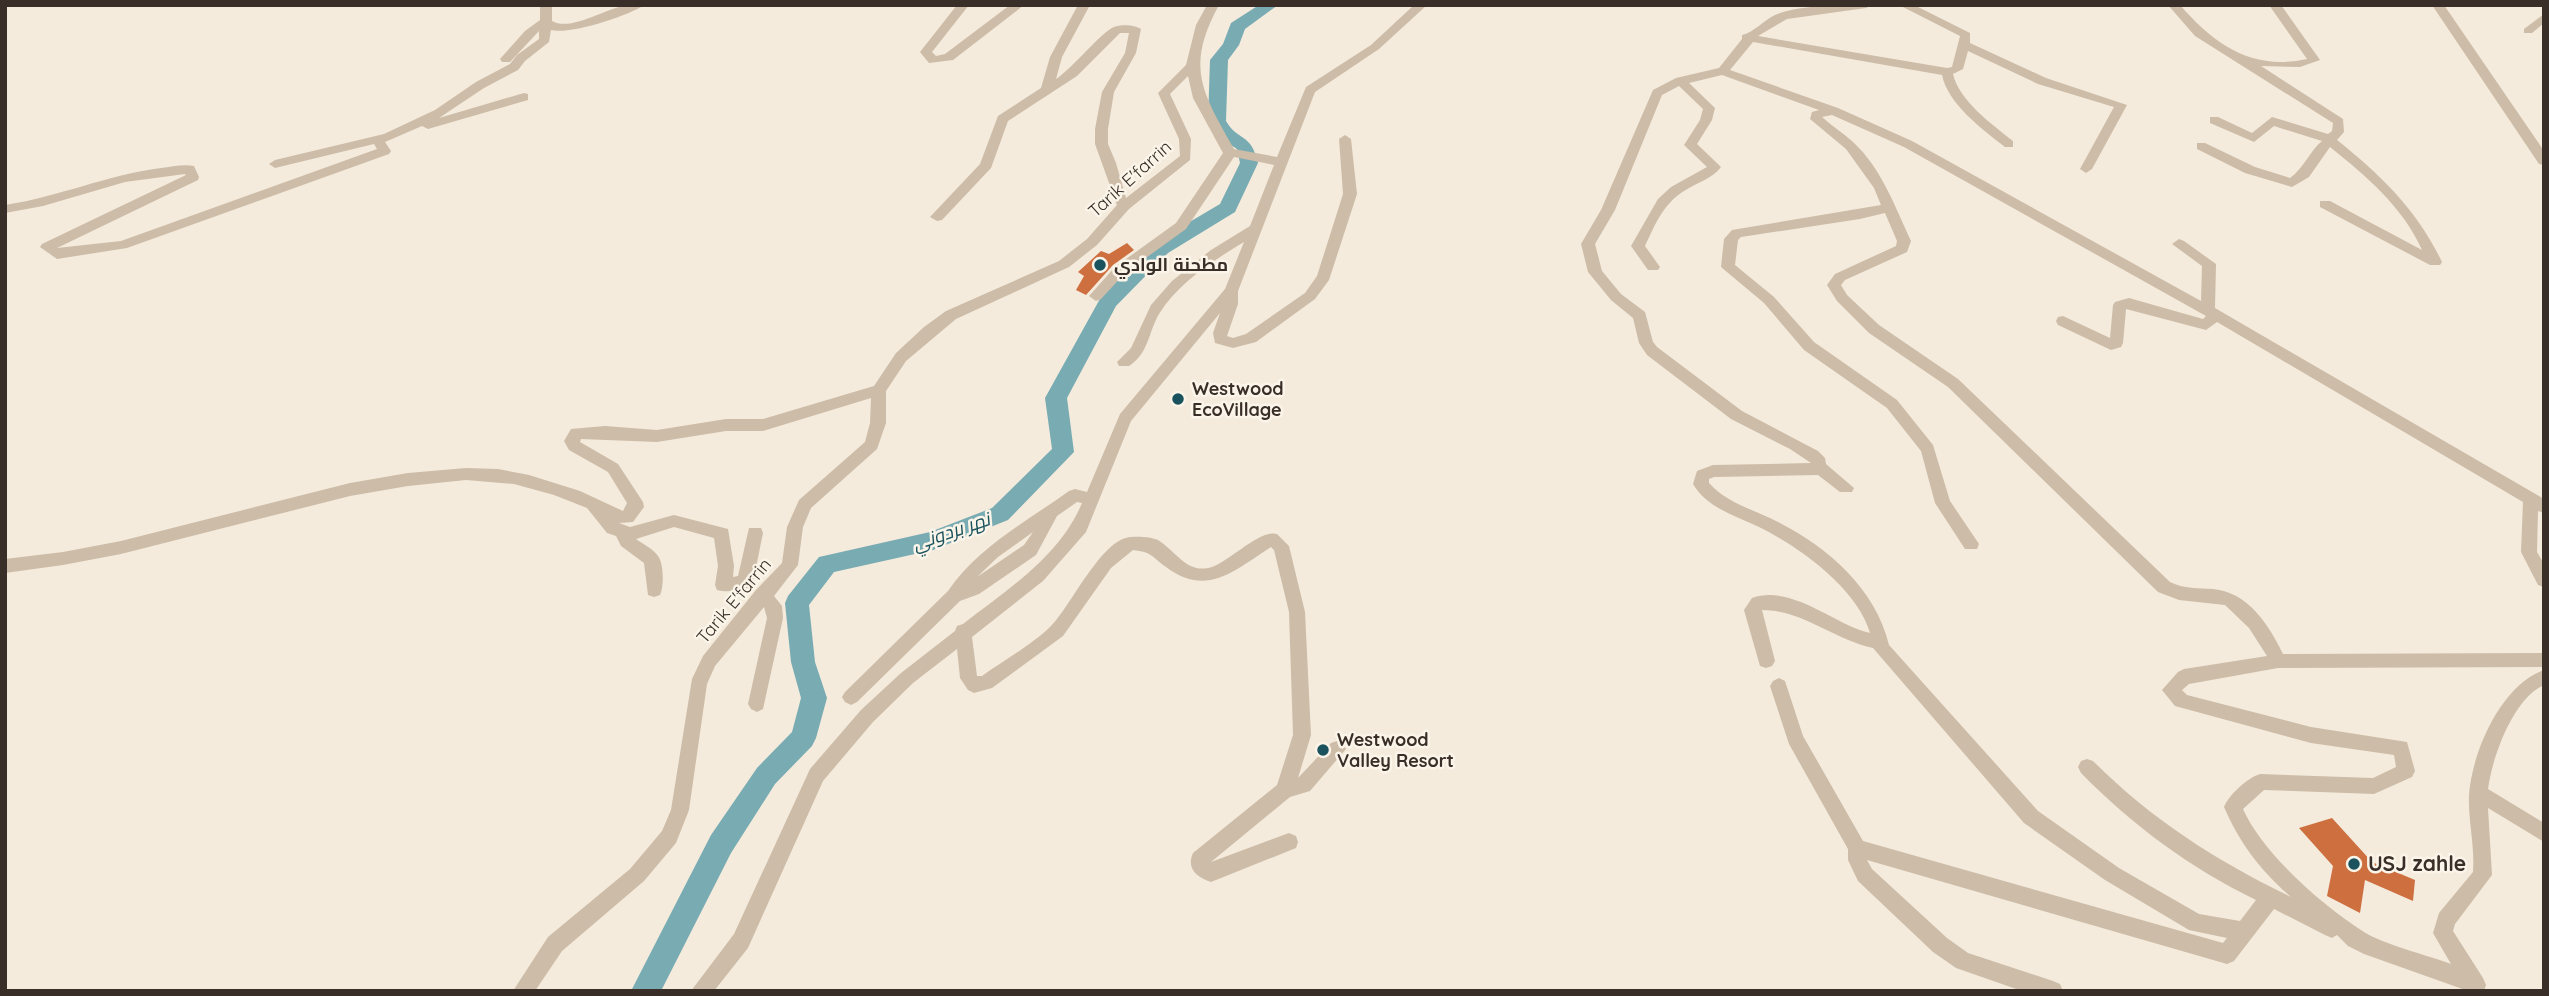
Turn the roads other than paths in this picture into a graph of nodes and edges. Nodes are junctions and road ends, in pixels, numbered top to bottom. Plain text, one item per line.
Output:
1 (546, 5) edge
2 (638, 5) edge
3 (963, 5) edge
4 (1018, 5) edge
5 (1084, 5) edge
6 (1213, 5) edge
7 (1421, 5) edge
8 (1866, 5) edge
9 (1905, 5) edge
10 (2174, 5) edge
11 (2275, 5) edge
12 (2438, 5) edge
13 (2544, 17) edge
14 (547, 21) junction
15 (2528, 32) dead end
16 (1746, 37) junction
17 (1965, 45) junction
18 (2244, 63) junction
19 (1192, 66) junction
20 (1723, 71) junction
21 (1947, 72) junction
22 (1680, 81) junction
23 (1176, 84) junction
24 (1193, 85) junction
25 (1047, 89) junction
26 (524, 97) dead end
27 (1834, 111) junction
28 (2214, 120) dead end
29 (1345, 139) dead end
30 (2330, 139) junction
31 (2009, 144) dead end
32 (380, 145) junction
33 (2201, 145) dead end
34 (1236, 155) junction
35 (2544, 161) edge
36 (1280, 162) junction
37 (275, 164) dead end
38 (2086, 169) dead end
39 (2325, 204) dead end
40 (1124, 206) junction
41 (1891, 207) junction
42 (5, 209) edge
43 (937, 218) dead end
44 (1257, 228) junction
45 (2179, 244) dead end
46 (1653, 267) dead end
47 (1231, 291) junction
48 (1096, 296) dead end
49 (2212, 313) junction
50 (2063, 321) dead end
51 (1124, 362) dead end
52 (879, 390) junction
53 (1819, 467) junction
54 (1846, 488) dead end
55 (1089, 499) junction
56 (590, 502) junction
57 (2537, 504) edge
58 (622, 532) junction
59 (755, 533) dead end
60 (1971, 544) dead end
61 (5, 566) edge
62 (2544, 580) edge
63 (654, 590) dead end
64 (762, 596) junction
65 (963, 631) junction
66 (1879, 642) junction
67 (2544, 660) edge
68 (1766, 661) dead end
69 (2278, 661) junction
70 (2544, 677) edge
71 (1779, 685) dead end
72 (850, 697) dead end
73 (757, 704) dead end
74 (1337, 749) dead end
75 (2088, 767) dead end
76 (1284, 790) junction
77 (2479, 793) junction
78 (2544, 833) edge
79 (1289, 842) dead end
80 (1857, 848) junction
81 (2274, 899) junction
82 (2243, 931) junction
83 (2364, 944) junction
84 (2477, 986) edge
85 (523, 991) edge
86 (701, 991) edge
87 (2053, 991) edge

1 - 14 street
2 - 14 street
3 - 4 street
5 - 25 street
6 - 19 street
7 - 36 street
8 - 16 street
9 - 17 street
10 - 18 street
11 - 18 street
12 - 35 street
13 - 15 street
14 - 32 street
16 - 20 street
16 - 21 street
17 - 21 street
17 - 38 street
18 - 30 street
19 - 23 street
19 - 24 street
20 - 22 street
20 - 27 street
21 - 31 street
22 - 46 street
22 - 53 street
23 - 24 street
23 - 40 street, Tarik E'farrin
24 - 34 street
25 - 40 street
25 - 43 street
26 - 32 street
27 - 41 street
27 - 49 street
28 - 30 street
29 - 47 street
30 - 33 street
30 - 39 street
32 - 37 street
32 - 42 street
34 - 36 street
34 - 48 street
36 - 44 street
40 - 52 street, Tarik E'farrin
41 - 60 street
41 - 69 street
44 - 47 street
44 - 51 street
45 - 49 street
47 - 55 street
49 - 50 street
49 - 57 street
52 - 56 street
52 - 64 street, Tarik E'farrin
53 - 54 street
53 - 66 street
55 - 65 street
55 - 72 street
56 - 58 street
56 - 61 street
57 - 62 street
58 - 59 street
58 - 63 street
64 - 73 street
64 - 85 street, Tarik E'farrin
65 - 76 street
65 - 86 street
66 - 68 street
66 - 82 street
67 - 69 street
69 - 83 street
70 - 77 street
71 - 80 street
74 - 76 street
75 - 81 street
76 - 79 street
77 - 78 street
77 - 84 street
80 - 82 street
80 - 87 street
81 - 82 street
81 - 83 street
83 - 84 street

